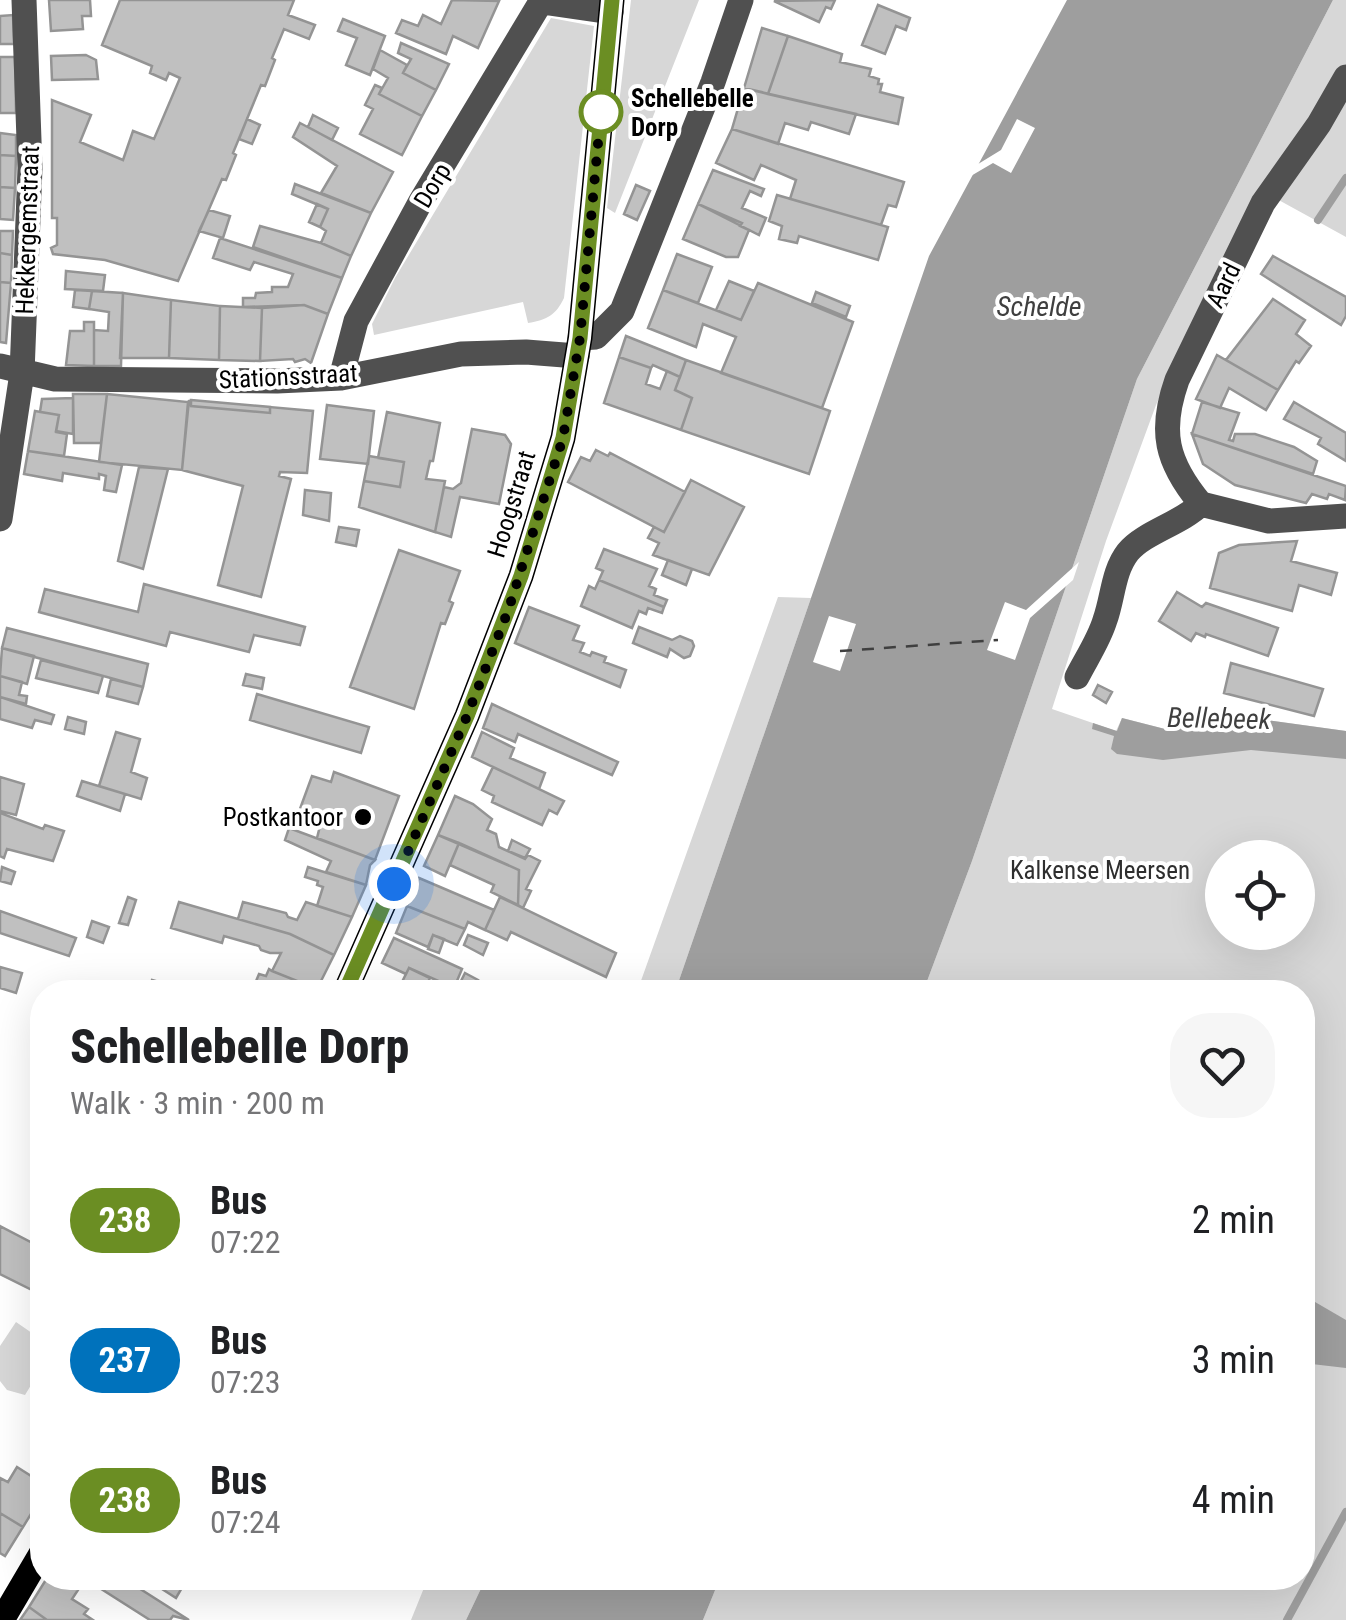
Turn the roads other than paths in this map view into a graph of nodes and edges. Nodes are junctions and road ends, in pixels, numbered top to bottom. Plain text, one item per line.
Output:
1 (24, 0) edge
2 (741, 0) edge
3 (542, 1) edge
4 (611, 6) edge
5 (1346, 77) edge
6 (578, 347) junction
7 (11, 369) edge
8 (341, 378) junction
9 (1201, 504) junction
10 (1346, 516) edge
11 (0, 518) edge
12 (1076, 677) dead end
13 (350, 980) edge
14 (30, 1572) edge
15 (2, 1620) edge

1 - 7 street, Hekkergemstraat
2 - 6 street
3 - 4 street, Dorp
3 - 8 street, Dorp
4 - 6 main road, Hoogstraat
5 - 9 street, Aard
6 - 8 street, Stationsstraat
6 - 13 main road, Hoogstraat
7 - 8 street, Stationsstraat
7 - 11 street, Hekkergemstraat
9 - 10 street
9 - 12 street
14 - 15 main road

